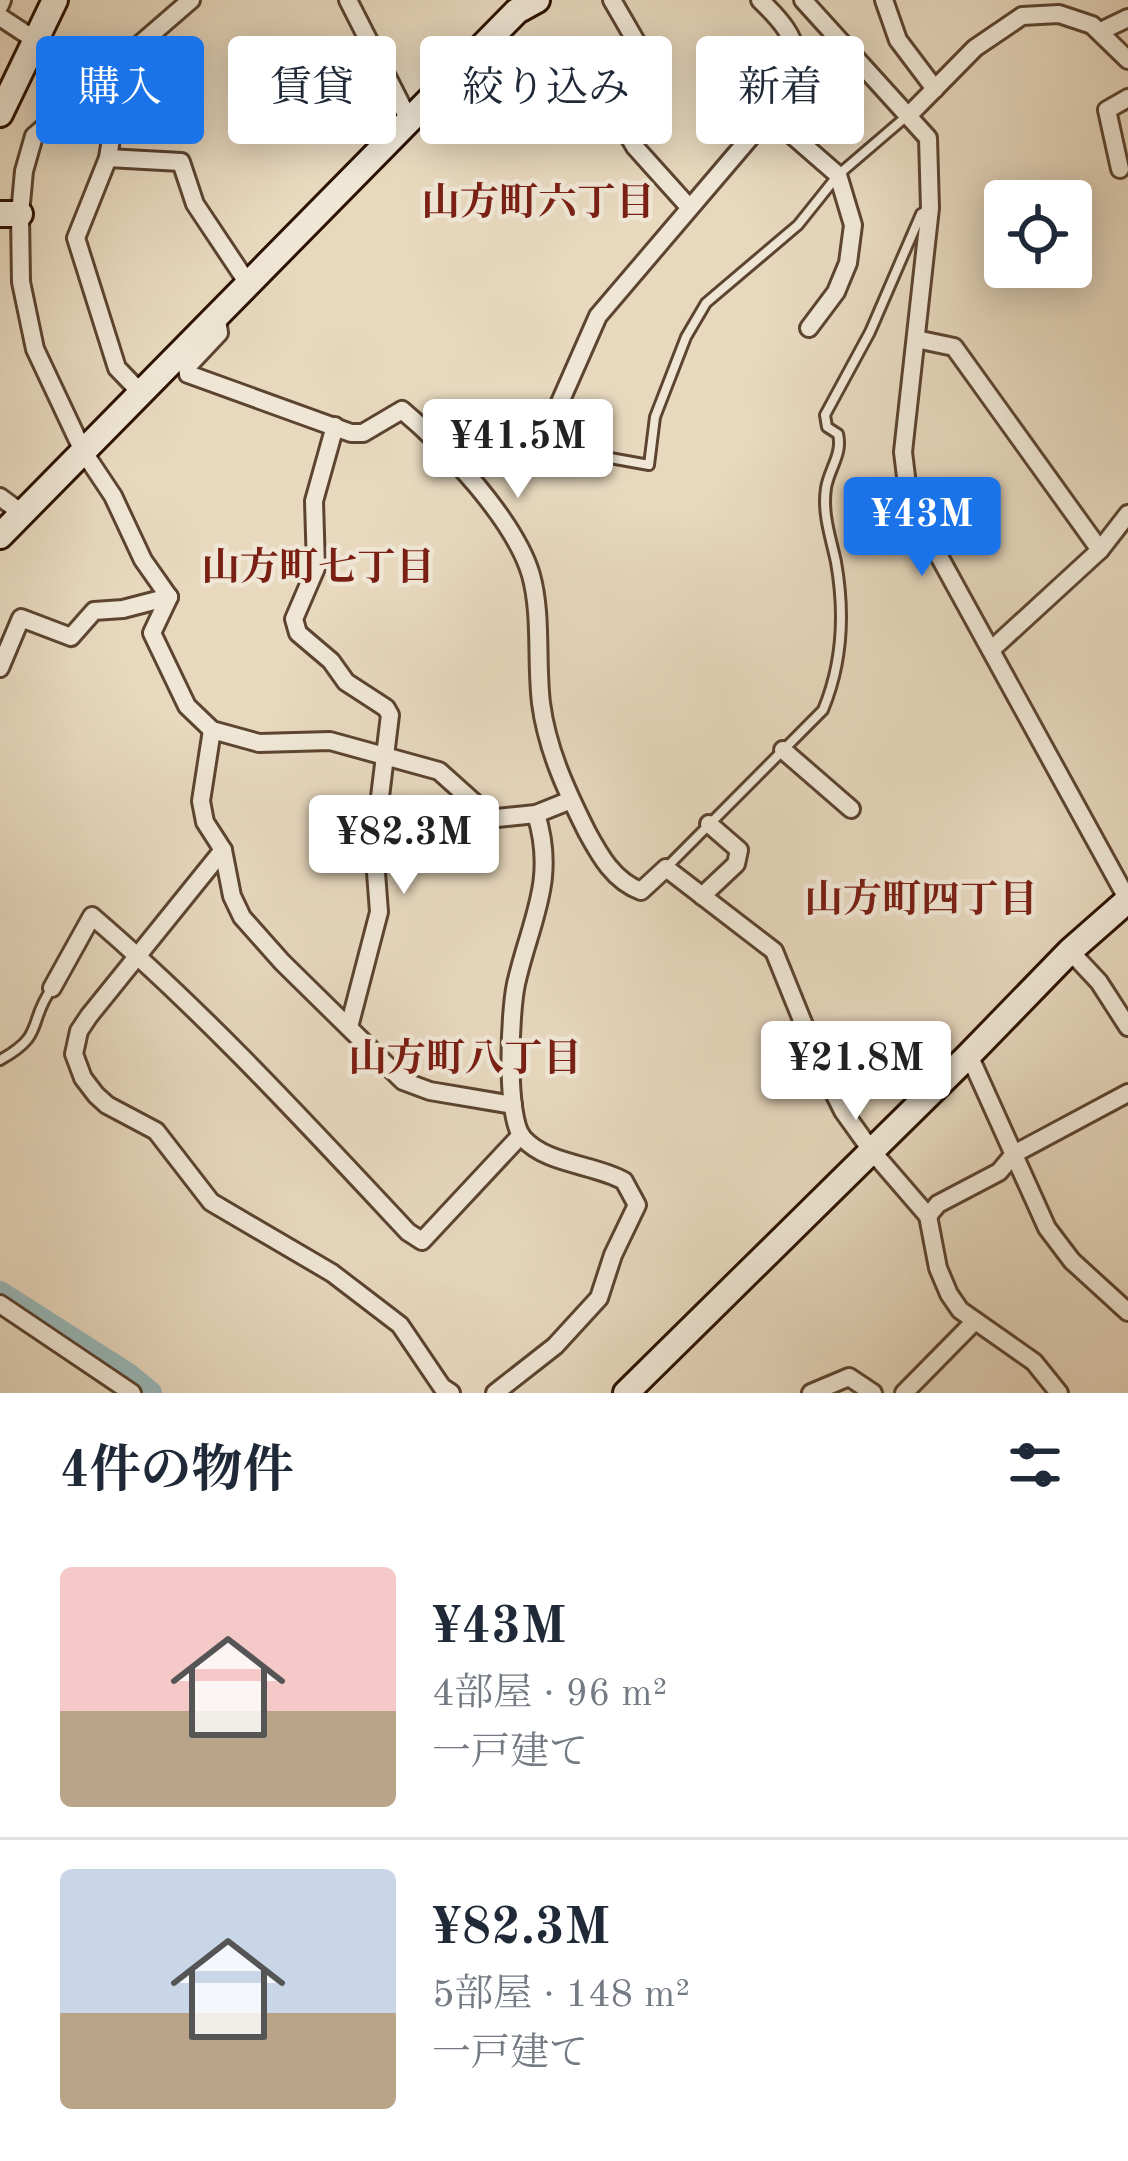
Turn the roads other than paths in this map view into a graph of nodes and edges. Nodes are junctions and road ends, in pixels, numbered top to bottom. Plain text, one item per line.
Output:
1 (55, 0) edge
2 (191, 0) edge
3 (349, 0) edge
4 (612, 0) edge
5 (760, 0) edge
6 (884, 0) edge
7 (521, 4) edge
8 (806, 4) edge
9 (0, 17) edge
10 (1128, 18) edge
11 (788, 27) junction
12 (1101, 31) junction
13 (147, 36) edge
14 (791, 36) edge
15 (35, 38) junction
16 (1128, 60) edge
17 (935, 89) junction
18 (1128, 98) edge
19 (910, 113) junction
20 (0, 114) edge
21 (409, 121) junction
22 (36, 139) edge
23 (111, 144) edge
24 (744, 144) edge
25 (803, 144) edge
26 (109, 158) junction
27 (1120, 169) dead end
28 (838, 175) junction
29 (688, 206) junction
30 (930, 208) junction
31 (10, 214) edge
32 (249, 285) junction
33 (217, 319) junction
34 (808, 328) dead end
35 (916, 339) junction
36 (143, 395) junction
37 (335, 426) junction
38 (549, 448) junction
39 (83, 451) junction
40 (451, 453) junction
41 (0, 497) edge
42 (22, 514) junction
43 (1128, 514) edge
44 (0, 536) edge
45 (1100, 550) junction
46 (169, 597) junction
47 (991, 650) junction
48 (0, 668) edge
49 (212, 730) junction
50 (783, 750) junction
51 (386, 756) junction
52 (571, 800) junction
53 (850, 809) dead end
54 (536, 814) junction
55 (709, 824) junction
56 (224, 850) junction
57 (666, 868) junction
58 (702, 896) junction
59 (1128, 900) edge
60 (1070, 950) junction
61 (138, 955) junction
62 (52, 988) joint
63 (349, 1027) junction
64 (1128, 1027) edge
65 (969, 1055) junction
66 (0, 1060) edge
67 (1128, 1093) edge
68 (513, 1105) junction
69 (520, 1135) junction
70 (871, 1150) junction
71 (1014, 1154) junction
72 (928, 1216) junction
73 (0, 1304) edge
74 (1128, 1312) edge
75 (975, 1321) junction
76 (132, 1393) edge
77 (451, 1393) edge
78 (496, 1393) edge
79 (626, 1393) edge
80 (811, 1393) edge
81 (873, 1393) edge
82 (904, 1393) edge
83 (1059, 1393) edge

1 - 15 street
2 - 13 street
3 - 21 street
4 - 29 street
5 - 11 street
6 - 17 street
7 - 21 street
8 - 11 street
8 - 19 street
9 - 15 street
10 - 12 street
11 - 14 street
12 - 16 street
12 - 17 street
15 - 20 street
17 - 19 street
18 - 27 street
19 - 28 lane
19 - 30 street
21 - 32 street
22 - 31 street
23 - 26 street
24 - 29 street
25 - 28 street
26 - 32 street
26 - 36 street
28 - 34 street
28 - 38 lane
29 - 38 street
30 - 35 street
30 - 50 lane
31 - 39 street
32 - 33 street
33 - 36 street
33 - 37 street
35 - 45 street
35 - 47 street
36 - 39 street
37 - 40 street
37 - 51 street
38 - 40 street
39 - 42 street
39 - 46 street
40 - 52 street
41 - 42 street
42 - 44 street
43 - 45 street
45 - 47 street
46 - 48 street
46 - 49 street
47 - 59 street
49 - 51 street
49 - 56 street
50 - 53 street
50 - 55 lane
51 - 54 street
51 - 63 street
52 - 54 street
52 - 57 street
54 - 68 street
55 - 57 lane
55 - 58 street
56 - 61 street
56 - 63 street
57 - 58 street
58 - 70 street
59 - 60 street
60 - 64 street
60 - 65 street
61 - 62 street
61 - 69 street
61 - 77 street
62 - 66 lane
63 - 68 street
65 - 70 street
65 - 71 street
67 - 71 street
68 - 69 street
69 - 78 street
70 - 72 street
70 - 79 street
71 - 72 street
71 - 74 street
72 - 75 street
73 - 76 street
75 - 82 street
75 - 83 street
80 - 81 street

